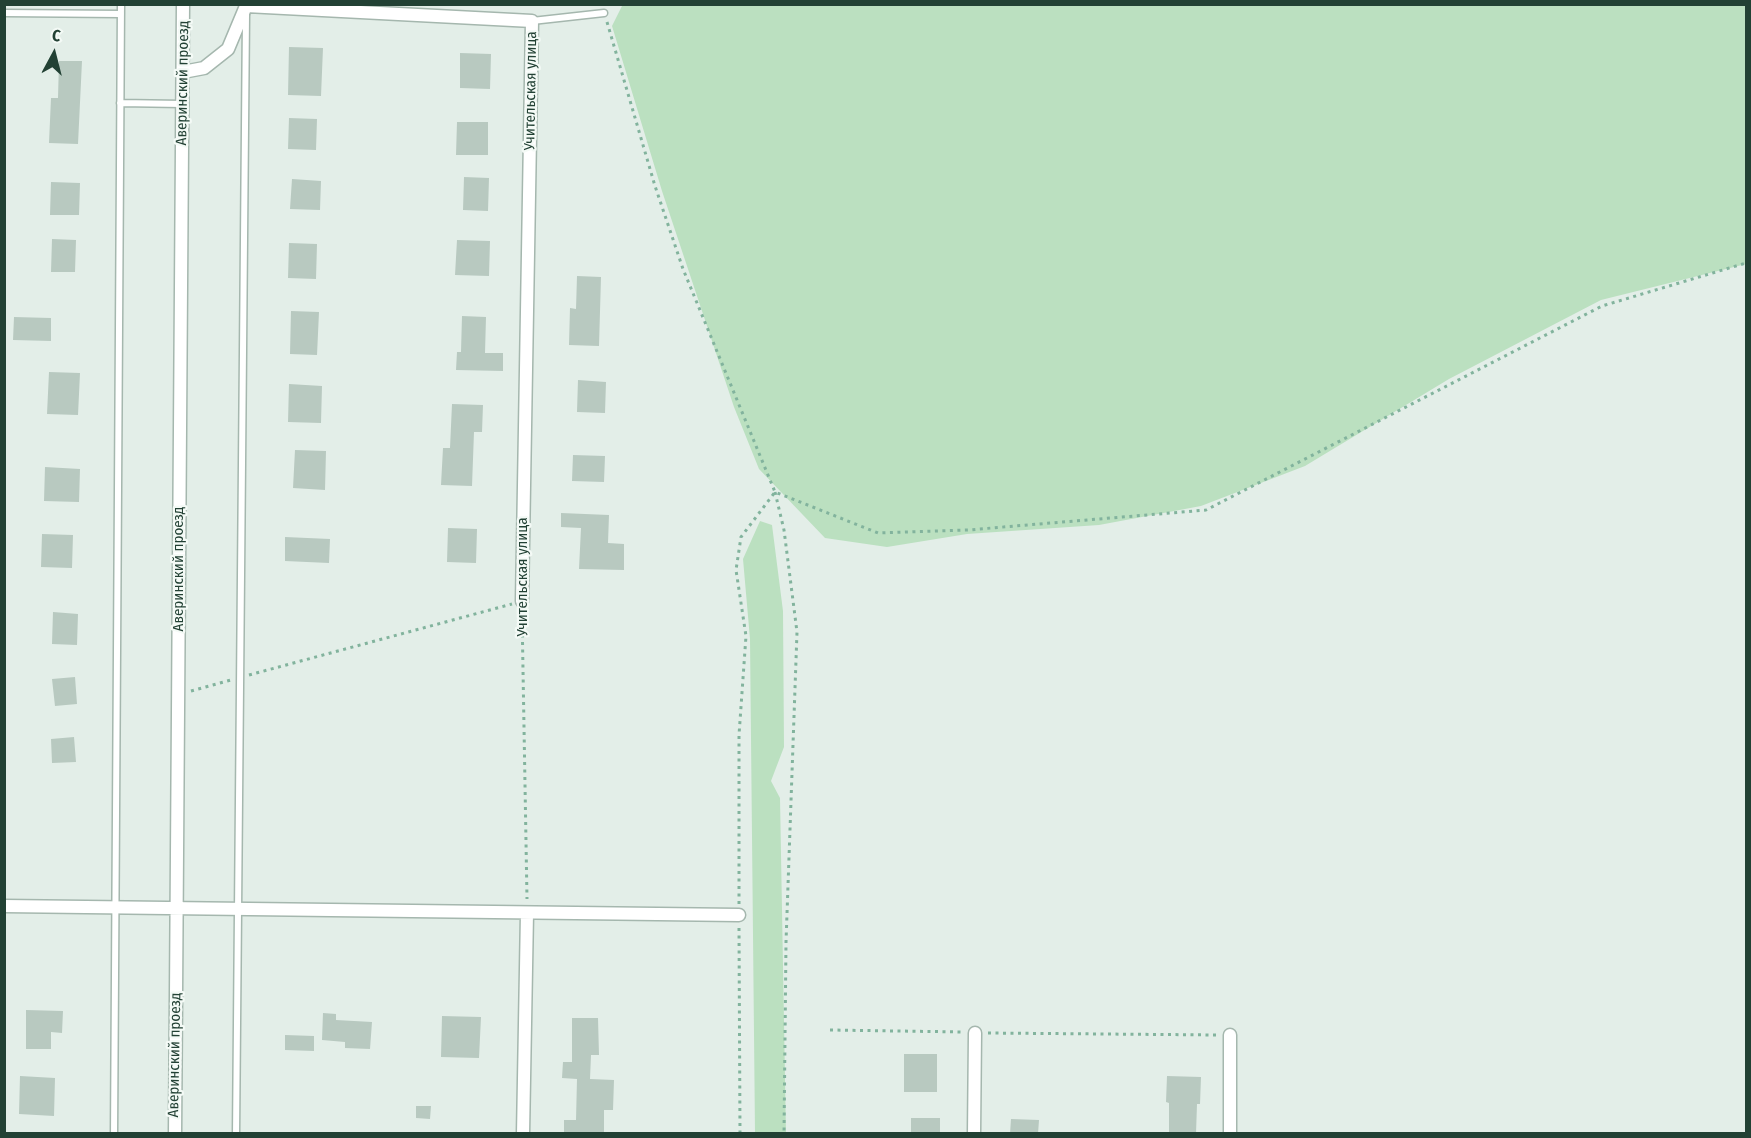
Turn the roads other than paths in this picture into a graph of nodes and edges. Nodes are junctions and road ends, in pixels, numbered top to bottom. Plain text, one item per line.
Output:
1 (121, 4) edge
2 (183, 4) edge
3 (246, 5) edge
4 (4, 13) edge
5 (604, 13) road end
6 (121, 14) junction
7 (532, 21) junction
8 (183, 72) junction
9 (120, 103) junction
10 (182, 104) junction
11 (522, 601) road end
12 (4, 906) edge
13 (116, 909) junction
14 (177, 910) junction
15 (238, 910) junction
16 (527, 913) junction
17 (739, 915) road end
18 (975, 1033) road end
19 (1230, 1035) road end
20 (114, 1134) edge
21 (175, 1134) edge
22 (236, 1134) edge
23 (523, 1134) edge
24 (974, 1134) edge
25 (1230, 1134) edge

1 - 6 lane
2 - 8 street, Аверинский проезд
3 - 7 street
3 - 8 street
3 - 15 lane
4 - 6 lane
5 - 7 lane
6 - 9 lane
7 - 11 street, Учительская улица
8 - 10 street, Аверинский проезд
9 - 10 lane
9 - 13 lane
10 - 14 street, Аверинский проезд
12 - 13 street
13 - 14 street
13 - 20 lane
14 - 15 street
14 - 21 street, Аверинский проезд
15 - 16 street
15 - 22 lane
16 - 17 street
16 - 23 street
18 - 24 street
19 - 25 street

